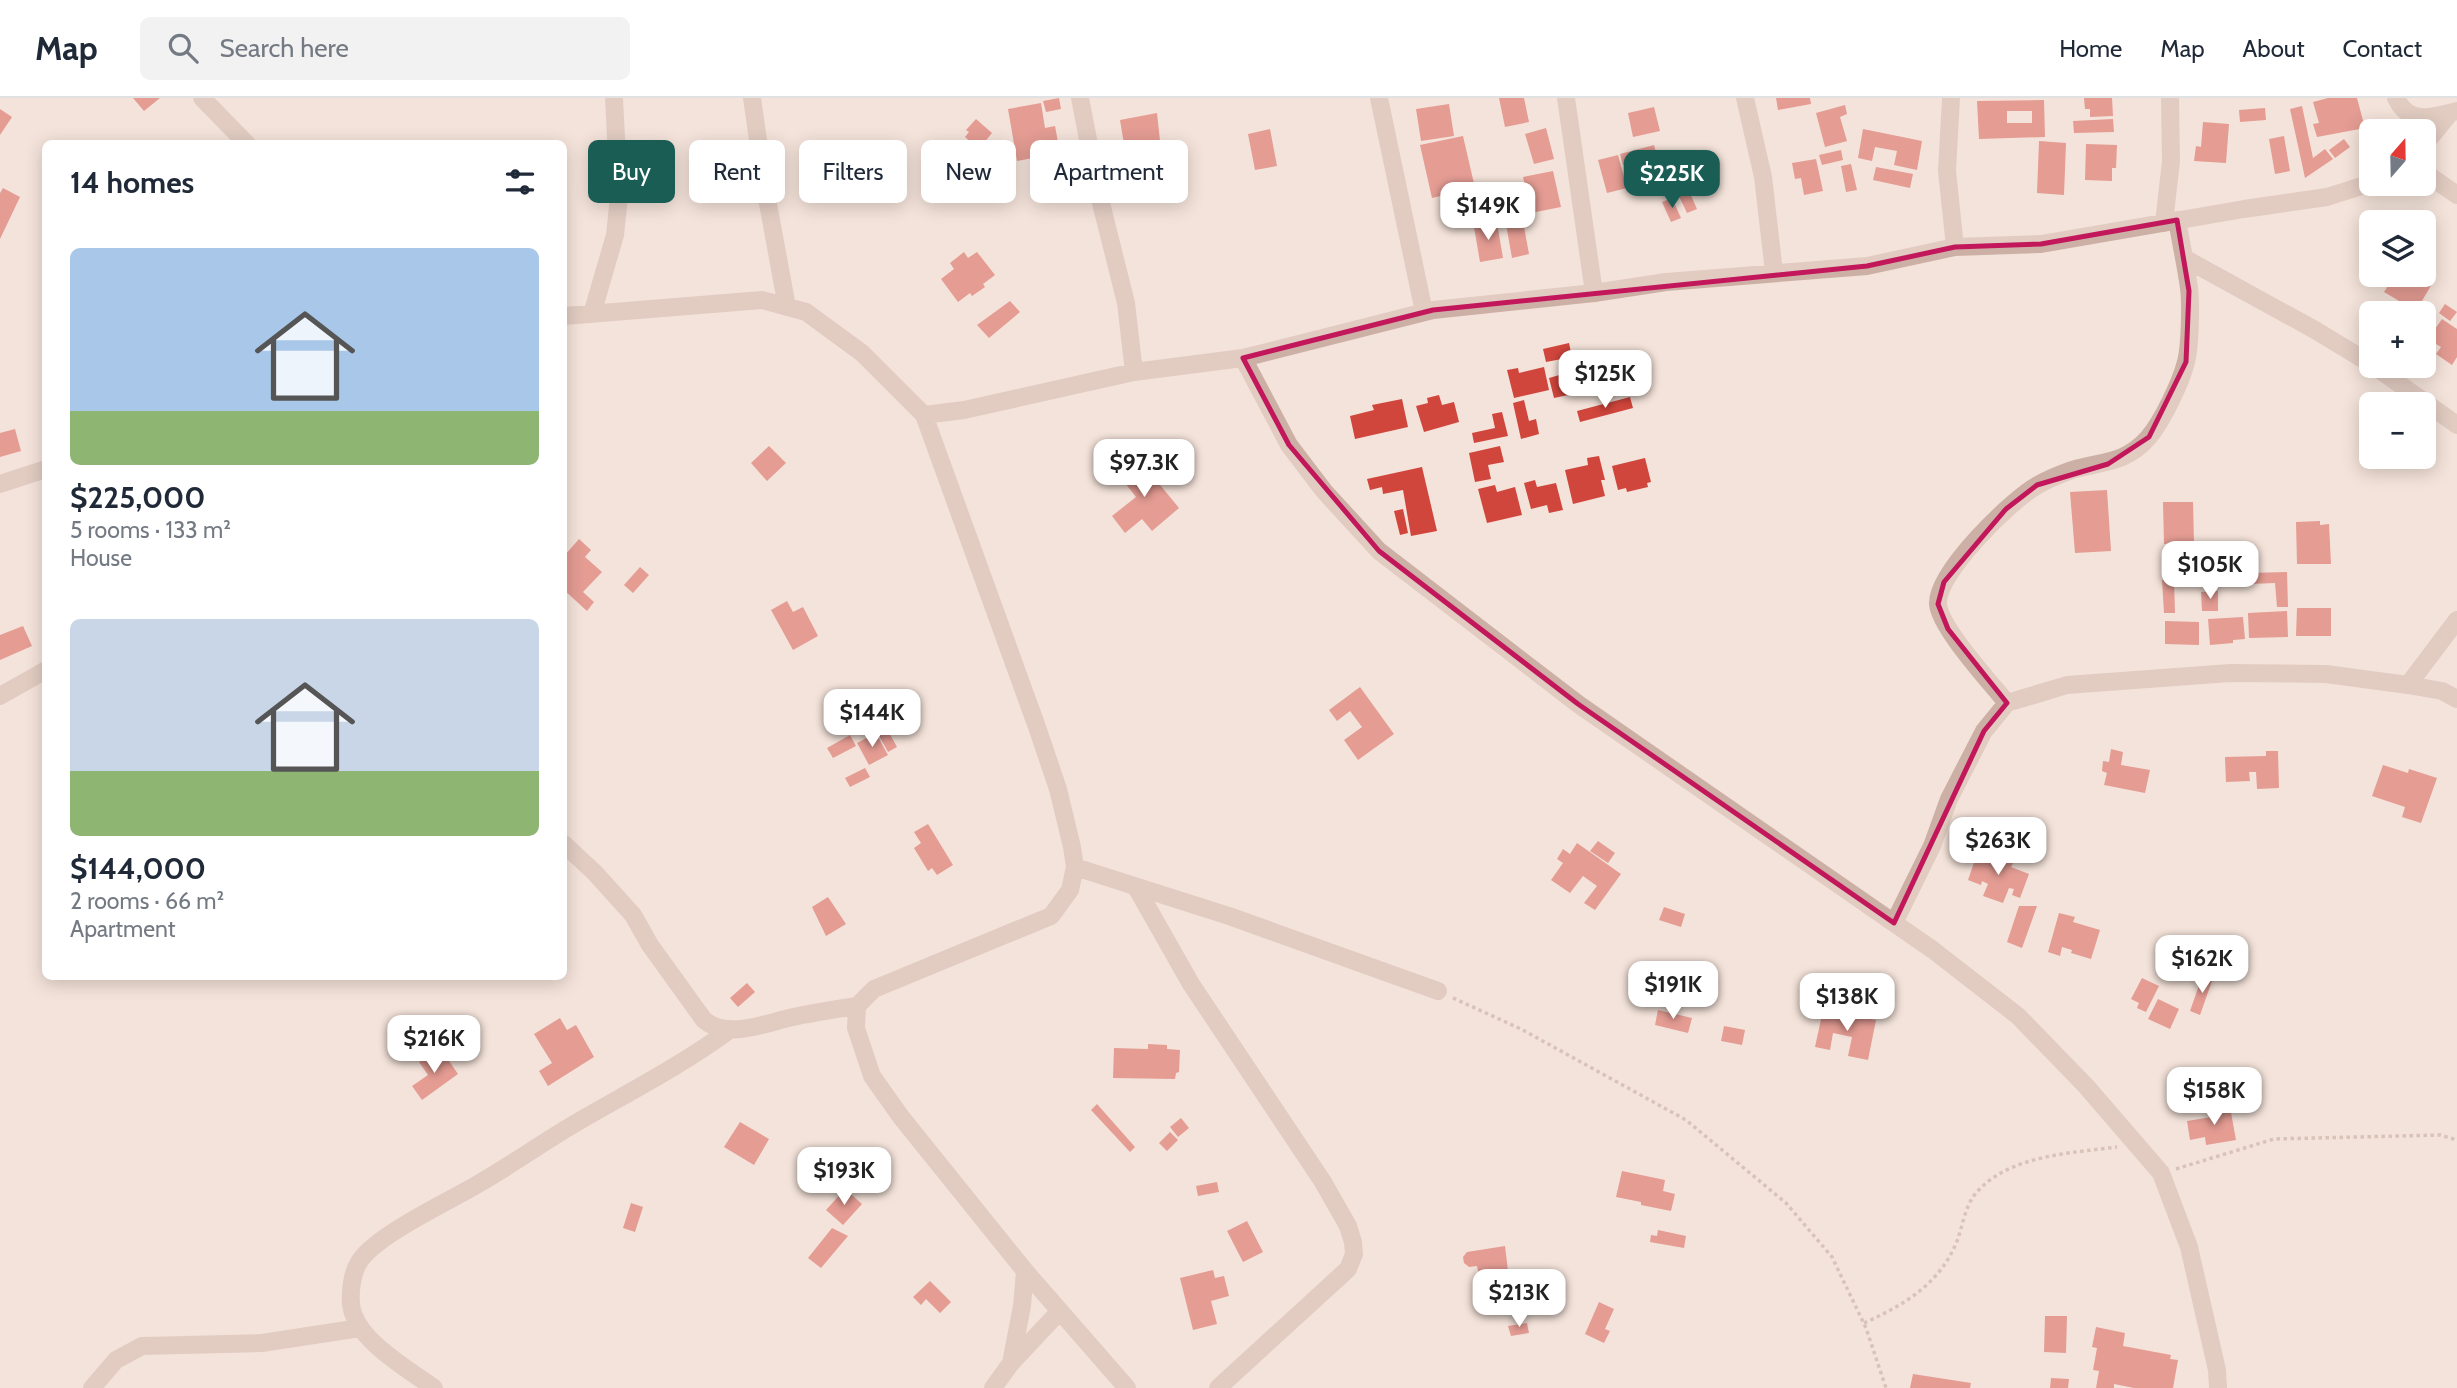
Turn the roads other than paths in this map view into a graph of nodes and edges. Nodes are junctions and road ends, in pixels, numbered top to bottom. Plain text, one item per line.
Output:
1 (202, 98) edge
2 (614, 98) edge
3 (752, 98) edge
4 (1080, 98) edge
5 (1379, 98) edge
6 (1566, 98) edge
7 (1745, 98) edge
8 (1951, 98) edge
9 (2170, 98) edge
10 (2396, 98) edge
11 (2454, 112) edge
12 (2436, 132) edge
13 (243, 140) edge
14 (2436, 180) edge
15 (2359, 187) edge
16 (2457, 195) edge
17 (2171, 221) junction
18 (1955, 247) junction
19 (2184, 258) junction
20 (1774, 272) junction
21 (1594, 293) junction
22 (787, 307) junction
23 (1424, 312) junction
24 (592, 314) junction
25 (567, 316) edge
26 (2359, 357) edge
27 (1243, 358) junction
28 (1134, 372) junction
29 (2391, 378) edge
30 (924, 415) junction
31 (2457, 425) edge
32 (42, 470) edge
33 (0, 484) edge
34 (2457, 620) edge
35 (42, 672) edge
36 (2408, 684) junction
37 (0, 696) edge
38 (2457, 699) edge
39 (2007, 703) junction
40 (567, 847) edge
41 (1075, 867) junction
42 (1136, 887) junction
43 (1894, 923) junction
44 (1438, 991) road end
45 (857, 1006) junction
46 (731, 1029) junction
47 (1025, 1271) junction
48 (1059, 1312) junction
49 (360, 1328) junction
50 (1011, 1363) junction
51 (92, 1388) edge
52 (434, 1388) edge
53 (993, 1388) edge
54 (1127, 1388) edge
55 (1218, 1388) edge
56 (2218, 1388) edge

1 - 13 street
2 - 24 street
3 - 22 street
4 - 28 street
5 - 23 street
6 - 21 street
7 - 20 street
8 - 18 street
9 - 17 street
10 - 11 street
11 - 12 street
14 - 16 street
15 - 17 street
17 - 18 street
17 - 19 street
18 - 20 street
19 - 26 street
19 - 39 street
20 - 21 street
21 - 23 street
22 - 24 street
22 - 30 street
23 - 27 street
24 - 25 street
27 - 28 street
27 - 43 street
28 - 30 street
29 - 31 street
30 - 41 street
32 - 33 street
34 - 36 street
35 - 37 street
36 - 38 street
36 - 39 street
39 - 43 street
40 - 46 street
41 - 42 street
41 - 45 street
42 - 44 street
42 - 55 street
43 - 56 street
45 - 46 street
45 - 47 street
46 - 49 street
47 - 48 street
47 - 50 street
48 - 50 street
48 - 54 street
49 - 51 street
49 - 52 street
50 - 53 street

